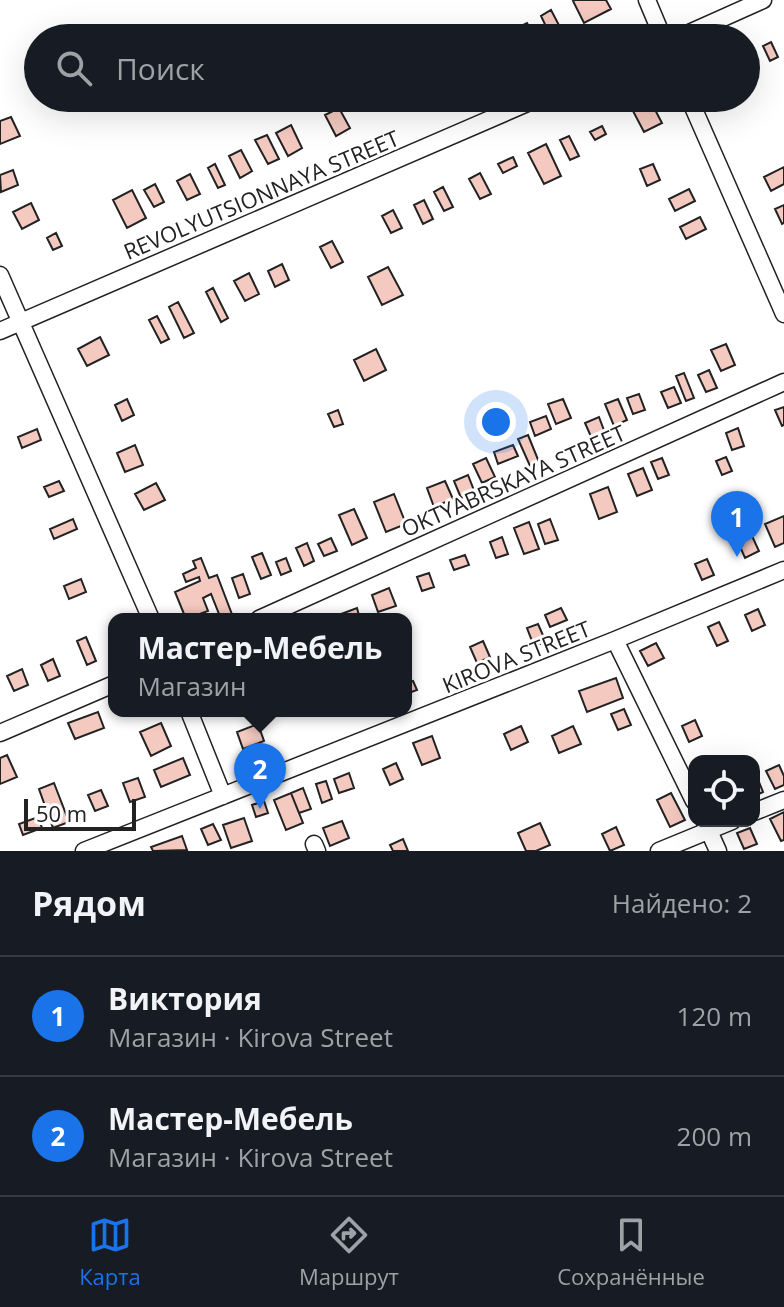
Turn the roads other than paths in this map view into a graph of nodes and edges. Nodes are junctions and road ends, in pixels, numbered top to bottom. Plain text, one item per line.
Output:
1 (647, 0) edge
2 (763, 0) edge
3 (657, 24) edge
4 (709, 24) edge
5 (507, 112) edge
6 (695, 112) edge
7 (0, 275) edge
8 (784, 314) edge
9 (20, 323) junction
10 (0, 331) edge
11 (784, 382) edge
12 (784, 570) edge
13 (148, 613) edge
14 (272, 613) edge
15 (615, 640) junction
16 (108, 687) edge
17 (191, 717) edge
18 (0, 733) edge
19 (688, 789) edge
20 (223, 796) junction
21 (784, 800) edge
22 (760, 810) edge
23 (704, 827) edge
24 (706, 827) edge
25 (84, 851) edge
26 (659, 851) edge
27 (718, 851) edge

1 - 3 street
2 - 4 street
5 - 9 street, REVOLYUTSIONNAYA STREET
6 - 8 street
7 - 9 street
9 - 10 street, REVOLYUTSIONNAYA STREET
9 - 13 street
11 - 14 street, OKTYABRSKAYA STREET
12 - 15 street, KIROVA STREET
15 - 19 street
15 - 20 street, KIROVA STREET
16 - 18 street
17 - 20 street
20 - 25 street, KIROVA STREET
21 - 22 street
23 - 26 street
24 - 27 street

